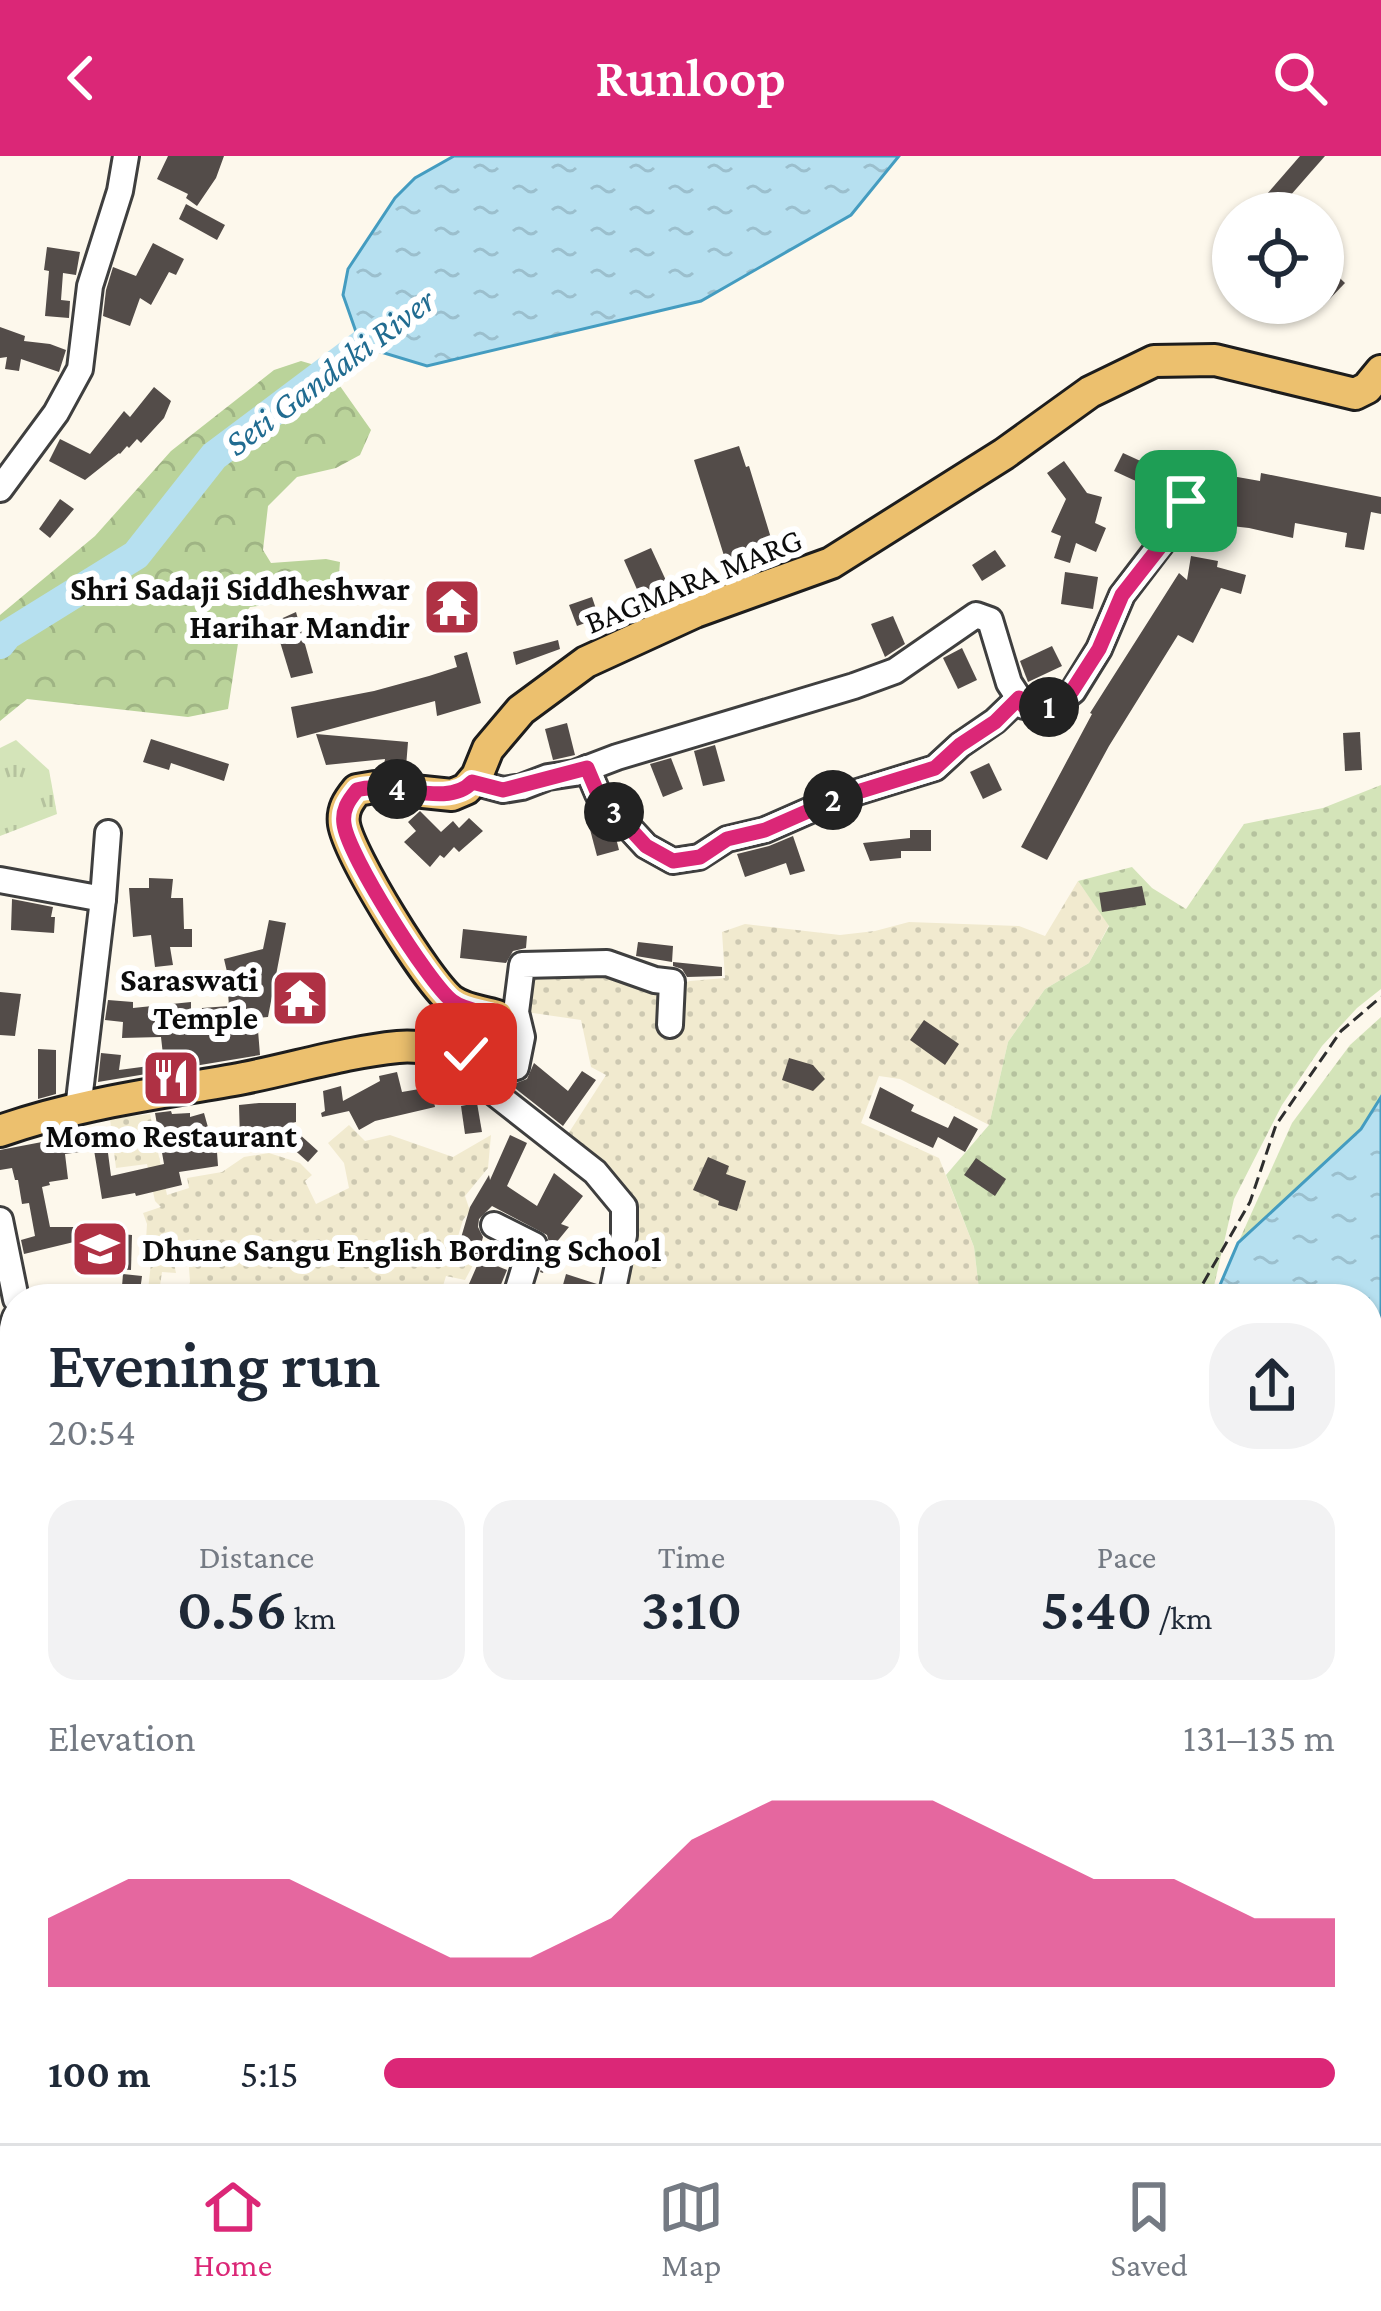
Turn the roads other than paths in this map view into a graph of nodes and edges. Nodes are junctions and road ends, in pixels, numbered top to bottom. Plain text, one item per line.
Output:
1 (126, 156) edge
2 (1381, 370) edge
3 (0, 489) edge
4 (1186, 501) dead end
5 (1019, 698) junction
6 (587, 768) junction
7 (472, 782) junction
8 (108, 833) dead end
9 (0, 880) edge
10 (103, 899) junction
11 (670, 1025) dead end
12 (443, 1052) junction
13 (78, 1109) junction
14 (5, 1126) edge
15 (0, 1220) edge
16 (494, 1226) dead end
17 (13, 1284) edge
18 (520, 1284) edge
19 (614, 1284) edge

1 - 3 street
2 - 7 main road, BAGMARA MARG
4 - 5 street
5 - 6 street
5 - 6 street
6 - 7 street
7 - 12 main road
8 - 10 street
9 - 10 street
10 - 13 street
11 - 12 street
12 - 13 main road
12 - 19 street
13 - 14 main road
15 - 17 street
16 - 18 street

